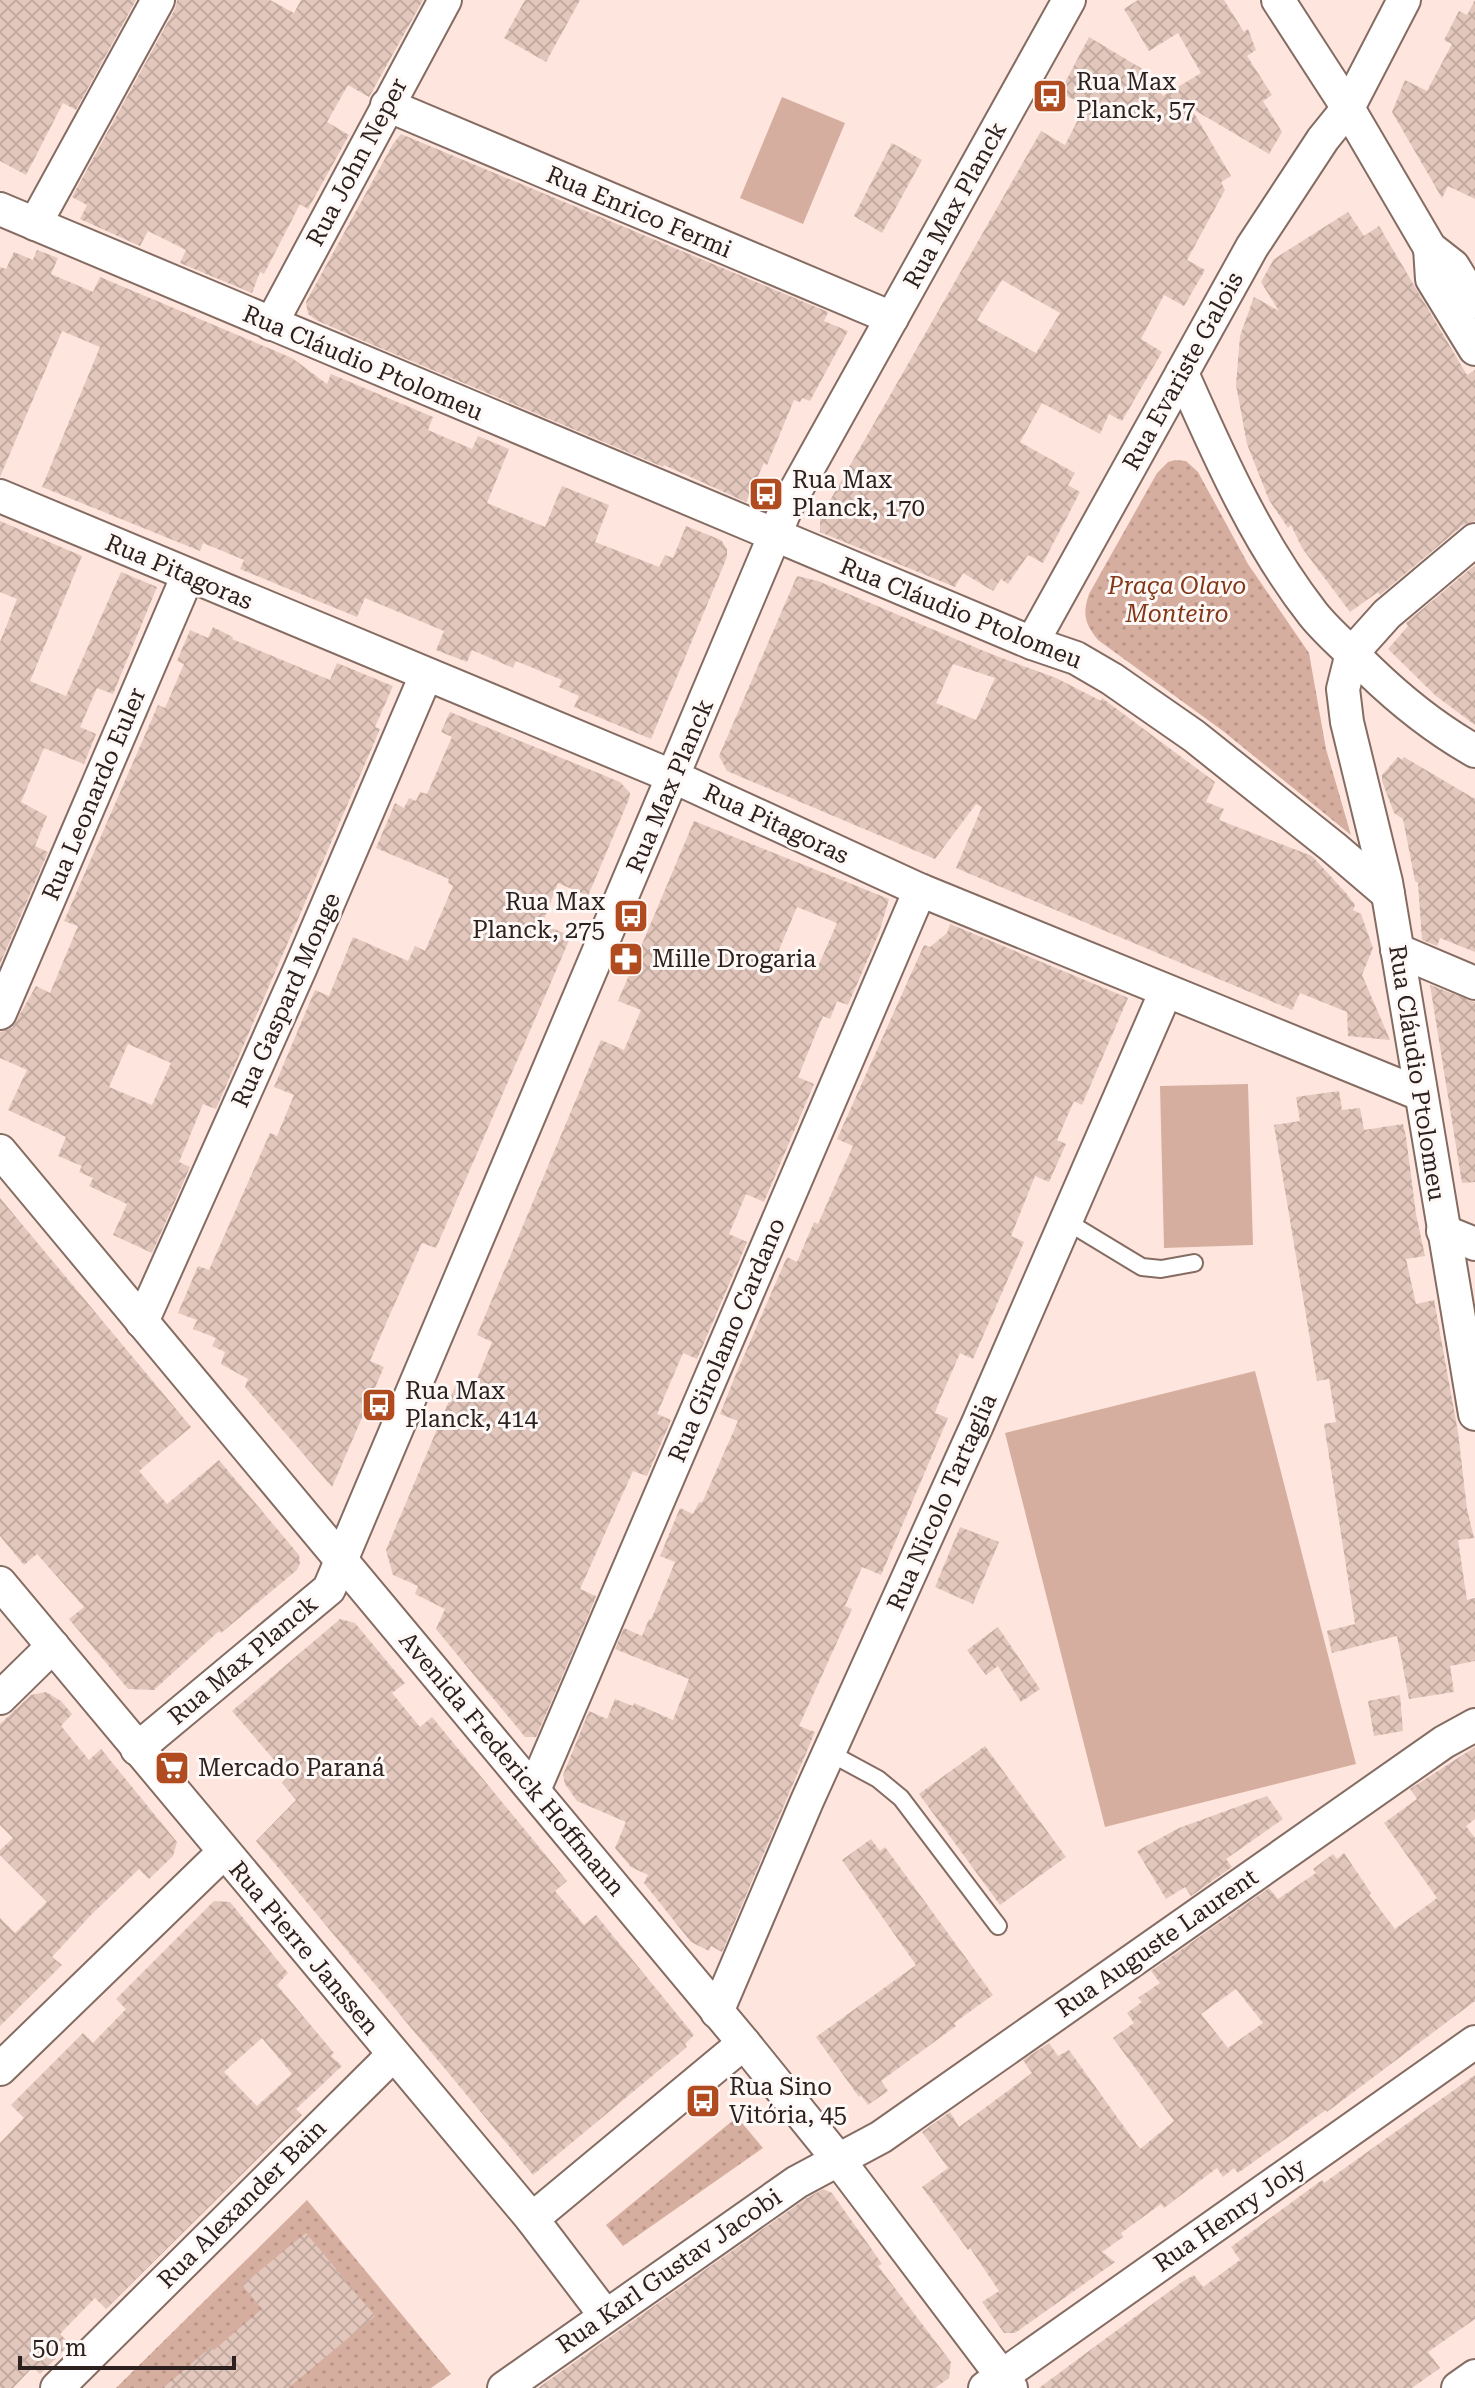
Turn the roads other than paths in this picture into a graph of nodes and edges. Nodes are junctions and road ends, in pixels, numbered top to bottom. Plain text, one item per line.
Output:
1 (158, 0) edge
2 (445, 0) edge
3 (1069, 0) edge
4 (1278, 0) edge
5 (1404, 0) edge
6 (387, 105) junction
7 (1348, 108) junction
8 (0, 209) edge
9 (35, 224) junction
10 (1430, 248) junction
11 (1475, 302) edge
12 (892, 318) junction
13 (271, 324) junction
14 (1475, 349) edge
15 (1182, 373) junction
16 (0, 496) edge
17 (774, 536) junction
18 (1475, 540) edge
19 (188, 575) junction
20 (1032, 643) junction
21 (1352, 653) junction
22 (426, 675) junction
23 (1475, 751) edge
24 (674, 777) junction
25 (920, 890) junction
26 (1388, 894) junction
27 (1397, 950) junction
28 (1475, 983) edge
29 (1166, 991) junction
30 (0, 1013) edge
31 (1420, 1094) junction
32 (0, 1151) edge
33 (1066, 1221) junction
34 (1443, 1231) junction
35 (1475, 1244) edge
36 (1194, 1263) dead end
37 (142, 1322) junction
38 (1475, 1414) edge
39 (341, 1560) junction
40 (0, 1583) edge
41 (53, 1646) junction
42 (0, 1698) edge
43 (1475, 1725) edge
44 (137, 1749) junction
45 (828, 1752) junction
46 (534, 1790) junction
47 (223, 1853) junction
48 (998, 1926) dead end
49 (717, 2012) junction
50 (1475, 2042) edge
51 (744, 2043) junction
52 (393, 2055) junction
53 (0, 2069) edge
54 (837, 2158) junction
55 (532, 2219) junction
56 (605, 2315) junction
57 (1475, 2376) edge
58 (999, 2384) edge
59 (57, 2388) edge
60 (504, 2388) edge
61 (1458, 2388) edge

1 - 9 street
2 - 6 street, Rua John Neper
3 - 12 street, Rua Max Planck
4 - 7 street
5 - 7 street, Rua Evariste Galois
6 - 12 street, Rua Enrico Fermi
6 - 13 street, Rua John Neper
7 - 10 street
7 - 15 street, Rua Evariste Galois
8 - 9 street, Rua Cláudio Ptolomeu
9 - 13 street, Rua Cláudio Ptolomeu
10 - 11 street
10 - 14 street
12 - 17 street, Rua Max Planck
13 - 17 street, Rua Cláudio Ptolomeu
15 - 20 street, Rua Evariste Galois
15 - 21 street
16 - 19 street, Rua Pitagoras
17 - 20 street, Rua Cláudio Ptolomeu
17 - 24 street, Rua Max Planck
18 - 21 street
19 - 22 street, Rua Pitagoras
19 - 30 street, Rua Leonardo Euler
20 - 26 street, Rua Cláudio Ptolomeu
21 - 23 street
21 - 26 street
22 - 24 street, Rua Pitagoras
22 - 37 street, Rua Gaspard Monge
24 - 25 street, Rua Pitagoras
24 - 39 street, Rua Max Planck
25 - 29 street, Rua Pitagoras
25 - 46 street, Rua Girolamo Cardano
26 - 27 street, Rua Cláudio Ptolomeu
27 - 28 street
27 - 31 street, Rua Cláudio Ptolomeu
29 - 31 street, Rua Pitagoras
29 - 33 street, Rua Nicolo Tartaglia
31 - 34 street, Rua Cláudio Ptolomeu
32 - 37 street, Avenida Frederick Hoffmann
33 - 36 lane
33 - 45 street, Rua Nicolo Tartaglia
34 - 35 street
34 - 38 street, Rua Cláudio Ptolomeu
37 - 39 street, Avenida Frederick Hoffmann
39 - 44 street, Rua Max Planck
39 - 46 street, Avenida Frederick Hoffmann
40 - 41 street, Rua Pierre Janssen
41 - 42 street
41 - 44 street, Rua Pierre Janssen
43 - 54 street, Rua Auguste Laurent
44 - 47 street, Rua Pierre Janssen
45 - 48 lane
45 - 49 street, Rua Nicolo Tartaglia
46 - 49 street, Avenida Frederick Hoffmann
47 - 52 street, Rua Pierre Janssen
47 - 53 street
49 - 51 street, Avenida Frederick Hoffmann
50 - 58 street, Rua Henry Joly
51 - 54 street, Avenida Frederick Hoffmann
51 - 55 street
52 - 55 street, Rua Pierre Janssen
52 - 59 street, Rua Alexander Bain
54 - 56 street, Rua Karl Gustav Jacobi
54 - 58 street, Avenida Frederick Hoffmann
55 - 56 street, Rua Pierre Janssen
56 - 60 street, Rua Karl Gustav Jacobi
57 - 61 street

